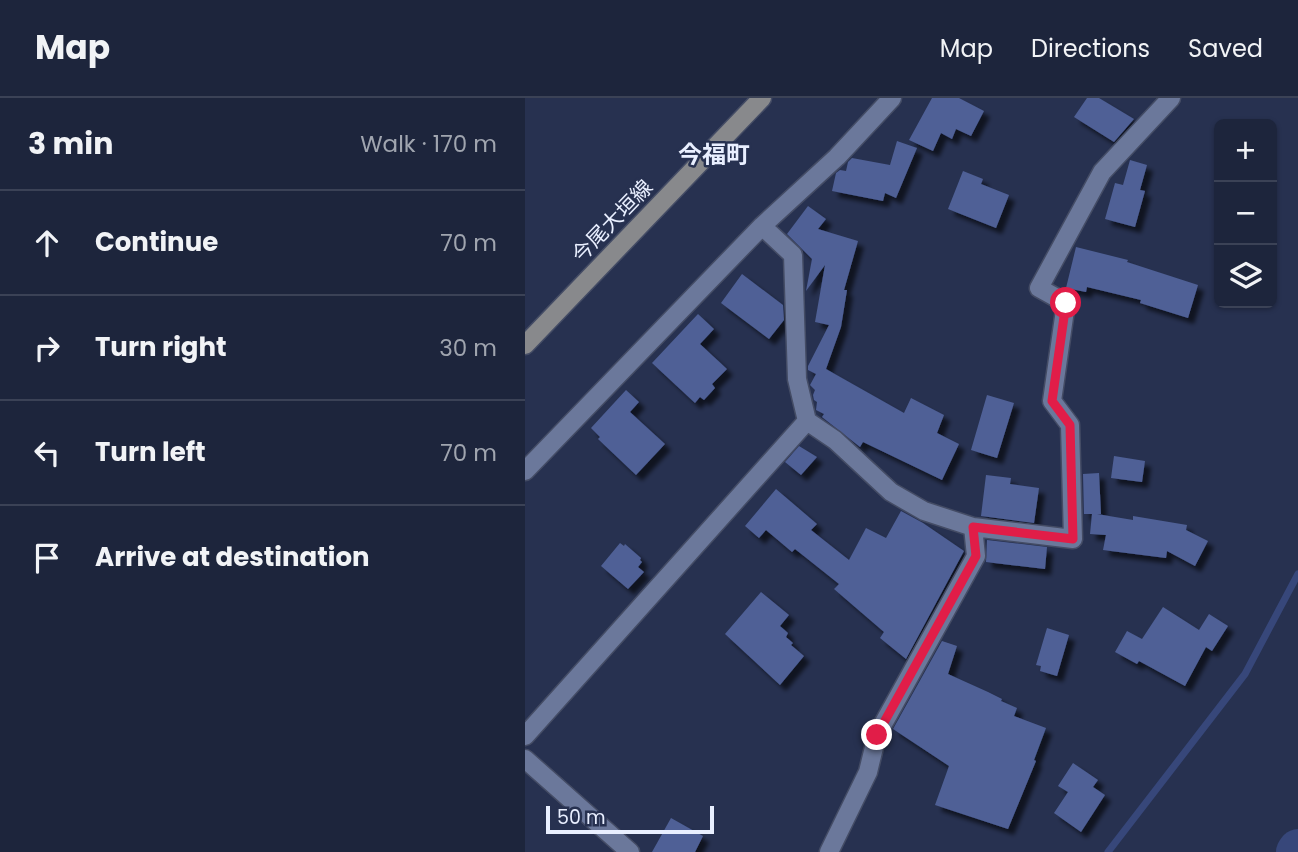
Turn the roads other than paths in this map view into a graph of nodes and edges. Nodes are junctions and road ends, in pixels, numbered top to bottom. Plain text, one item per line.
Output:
1 (762, 98) edge
2 (892, 98) edge
3 (1171, 98) edge
4 (762, 226) junction
5 (525, 345) edge
6 (807, 421) junction
7 (525, 471) edge
8 (973, 527) junction
9 (525, 736) edge
10 (525, 759) edge
11 (630, 852) edge
12 (829, 852) edge

1 - 5 main road, 今尾大垣線
2 - 4 street
3 - 8 street
4 - 6 street
4 - 7 street
6 - 8 street
6 - 9 street
8 - 12 street
10 - 11 street

